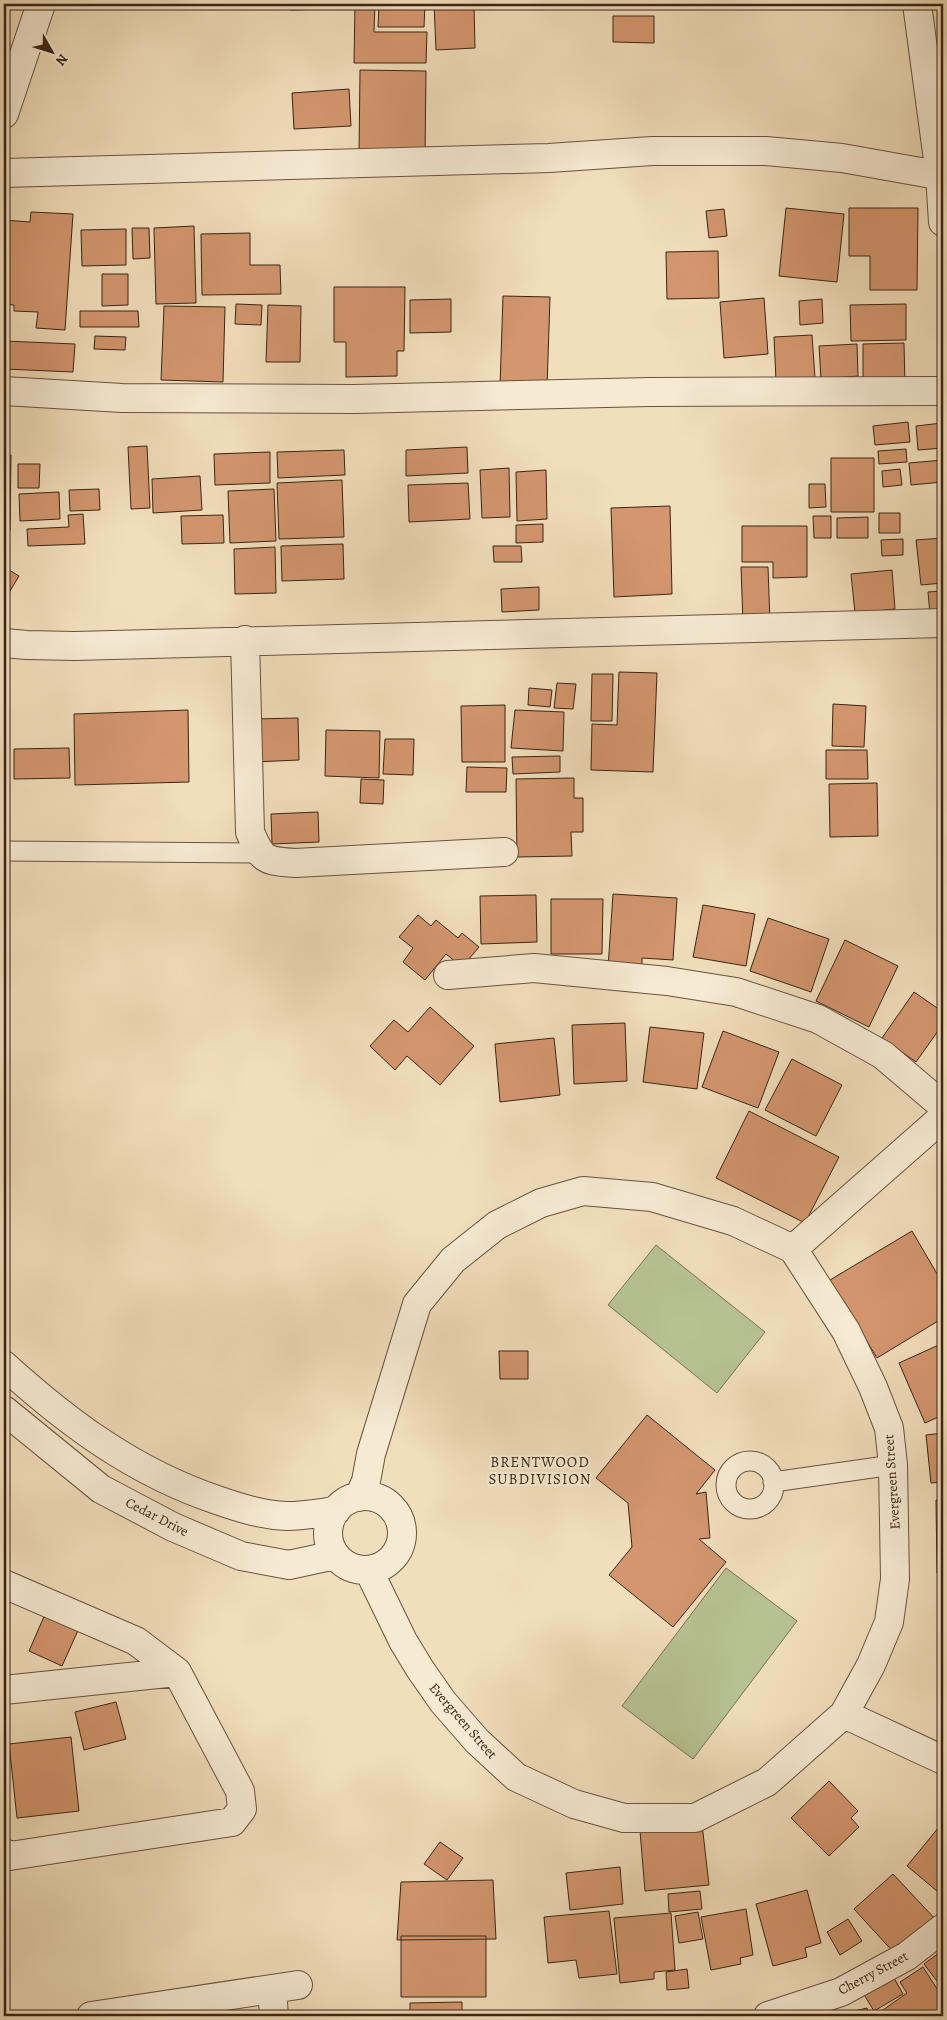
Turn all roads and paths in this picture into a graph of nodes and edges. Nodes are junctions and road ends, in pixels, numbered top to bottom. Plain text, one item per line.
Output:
1 (42, 4) edge
2 (917, 4) edge
3 (4, 114) edge
4 (4, 173) edge
5 (942, 175) edge
6 (943, 222) edge
7 (4, 390) edge
8 (943, 391) edge
9 (943, 624) edge
10 (245, 640) junction
11 (4, 643) edge
12 (4, 851) edge
13 (504, 852) dead end
14 (259, 854) junction
15 (448, 975) dead end
16 (943, 1106) edge
17 (943, 1117) edge
18 (794, 1249) junction
19 (4, 1365) edge
20 (4, 1410) edge
21 (893, 1465) junction
22 (773, 1482) dead end
23 (363, 1489) junction
24 (336, 1511) junction
25 (335, 1555) junction
26 (369, 1571) junction
27 (4, 1584) edge
28 (177, 1672) junction
29 (4, 1690) edge
30 (844, 1714) junction
31 (943, 1760) edge
32 (4, 1854) edge
33 (943, 1928) edge
34 (90, 2016) edge
35 (274, 2016) edge
36 (768, 2016) edge

1 - 3 street
2 - 5 street
4 - 5 street
5 - 6 street
7 - 8 street
9 - 10 street
10 - 11 street
10 - 14 street
12 - 14 lane
13 - 14 street
15 - 16 street
17 - 18 street
18 - 21 street, Evergreen Street
18 - 23 street
19 - 24 street
20 - 25 street, Cedar Drive
21 - 22 lane
21 - 30 street, Evergreen Street
23 - 24 street
23 - 26 street
24 - 25 street
25 - 26 street
26 - 30 street, Evergreen Street
27 - 28 street
28 - 29 street
28 - 32 street
30 - 31 street
33 - 36 street, Cherry Street
34 - 35 street

